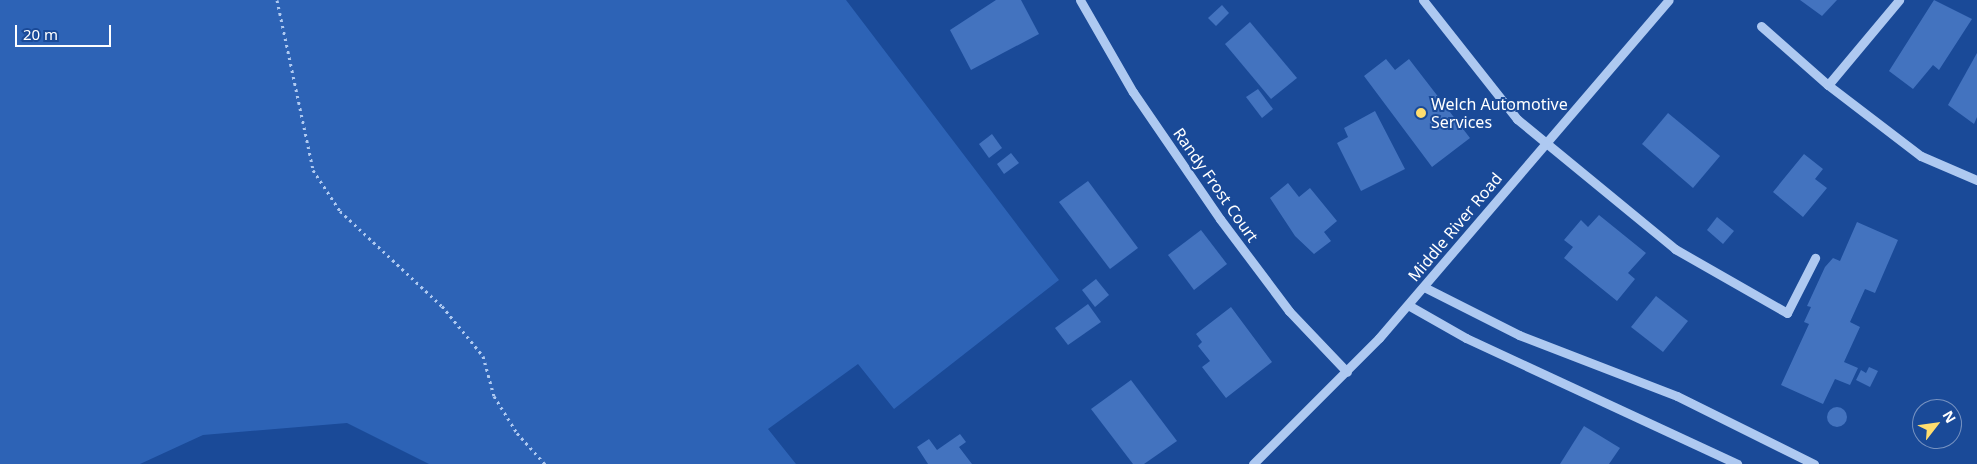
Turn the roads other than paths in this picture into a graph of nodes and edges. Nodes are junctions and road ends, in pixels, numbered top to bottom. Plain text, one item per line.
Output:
1 (1080, 0) edge
2 (1423, 0) edge
3 (1669, 0) edge
4 (1899, 0) edge
5 (1761, 26) dead end
6 (1828, 85) junction
7 (1546, 143) junction
8 (1977, 180) edge
9 (1815, 258) dead end
10 (1424, 287) junction
11 (1408, 305) junction
12 (1347, 372) junction
13 (1252, 464) edge
14 (1737, 464) edge
15 (1814, 464) edge

1 - 12 street, Randy Frost Court
2 - 7 street
3 - 7 street, Middle River Road
4 - 6 street
5 - 6 street
6 - 8 street
7 - 9 street
7 - 10 street, Middle River Road
10 - 11 street, Middle River Road
10 - 15 street
11 - 12 street, Middle River Road
11 - 14 street
12 - 13 street, Middle River Road

